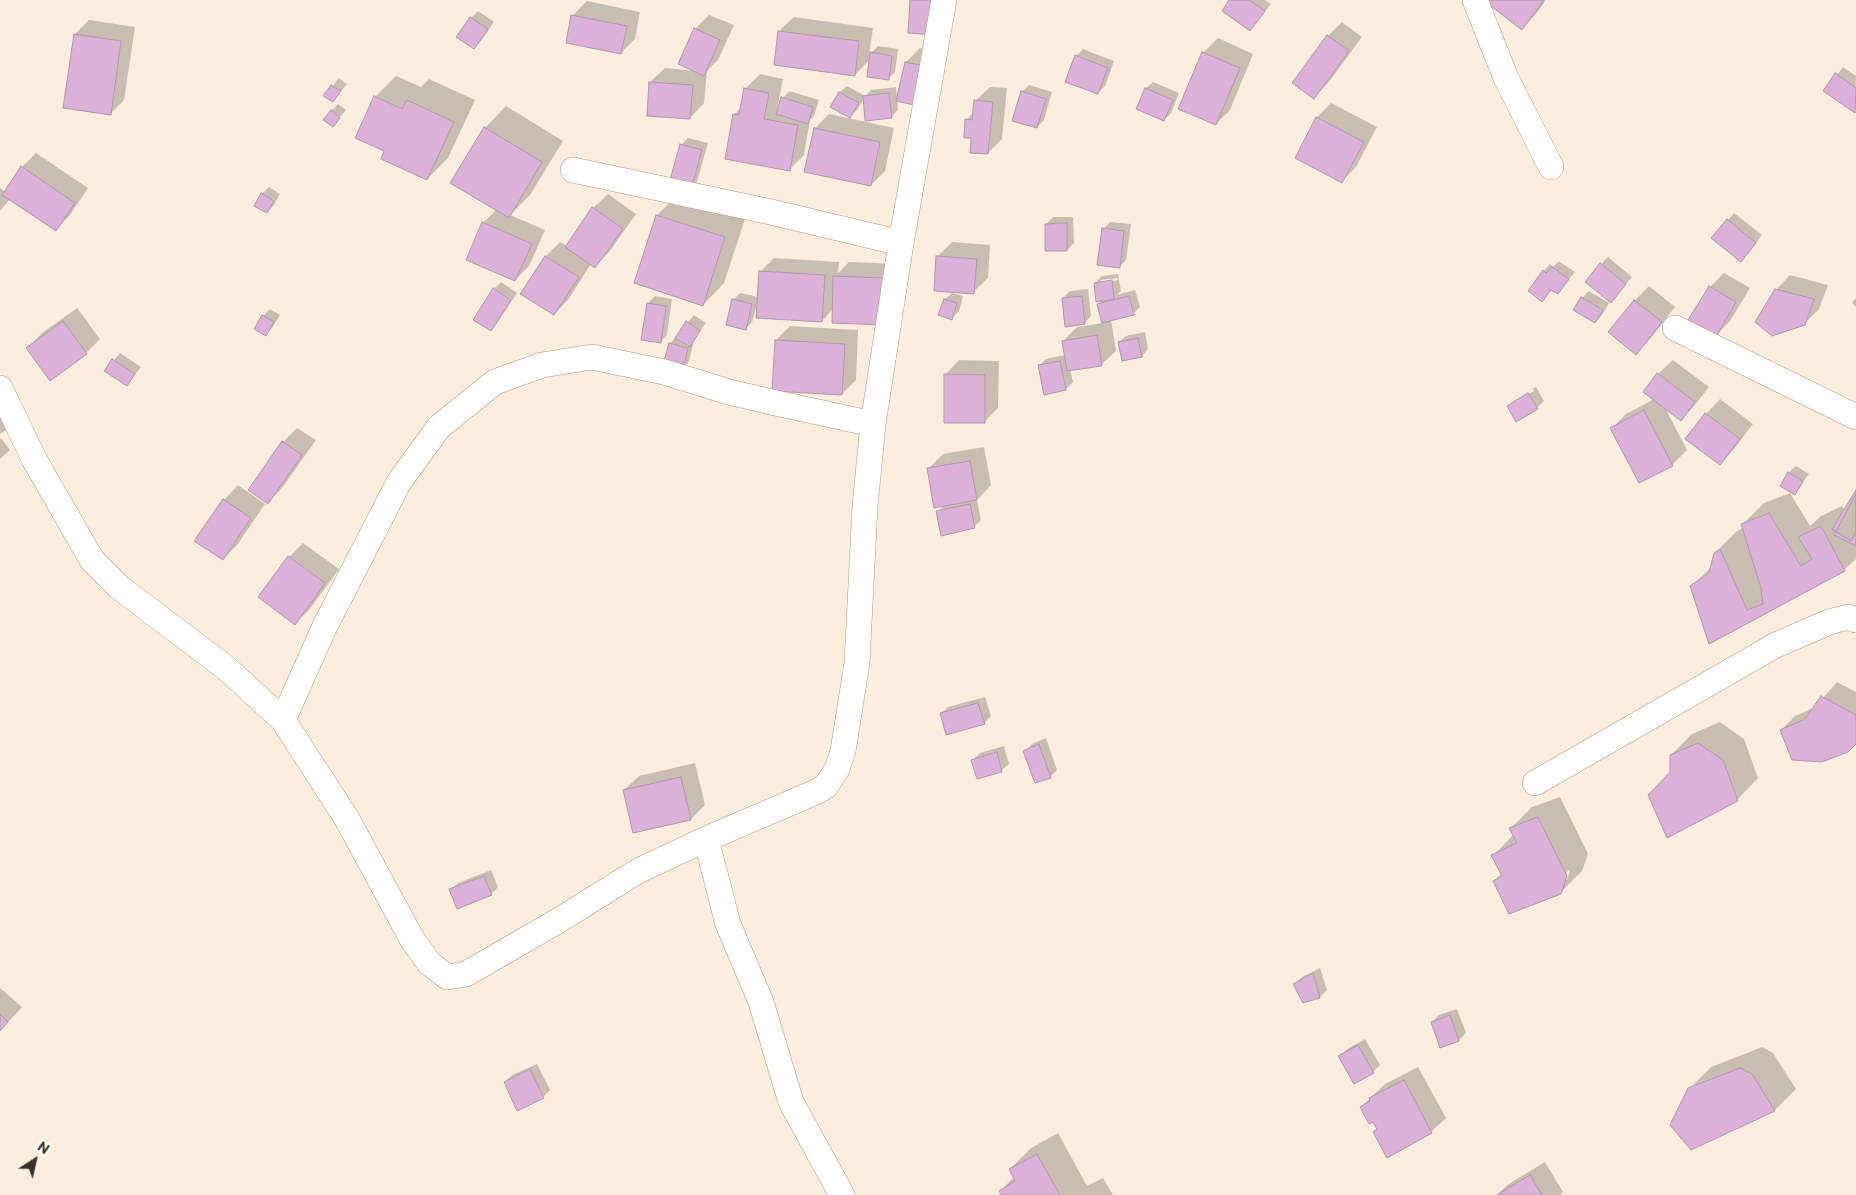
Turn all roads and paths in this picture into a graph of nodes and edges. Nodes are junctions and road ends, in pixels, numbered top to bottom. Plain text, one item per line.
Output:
1 (944, 0) edge
2 (1475, 0) edge
3 (1551, 167) dead end
4 (573, 170) dead end
5 (900, 243) junction
6 (1675, 328) dead end
7 (0, 388) edge
8 (1856, 418) edge
9 (873, 424) junction
10 (1856, 620) edge
11 (283, 720) junction
12 (1535, 783) dead end
13 (706, 839) junction
14 (842, 1195) edge

1 - 5 street
2 - 3 street
4 - 5 street
5 - 9 street
6 - 8 street
7 - 11 street
9 - 11 street
9 - 13 street
10 - 12 street
11 - 13 street
13 - 14 street

